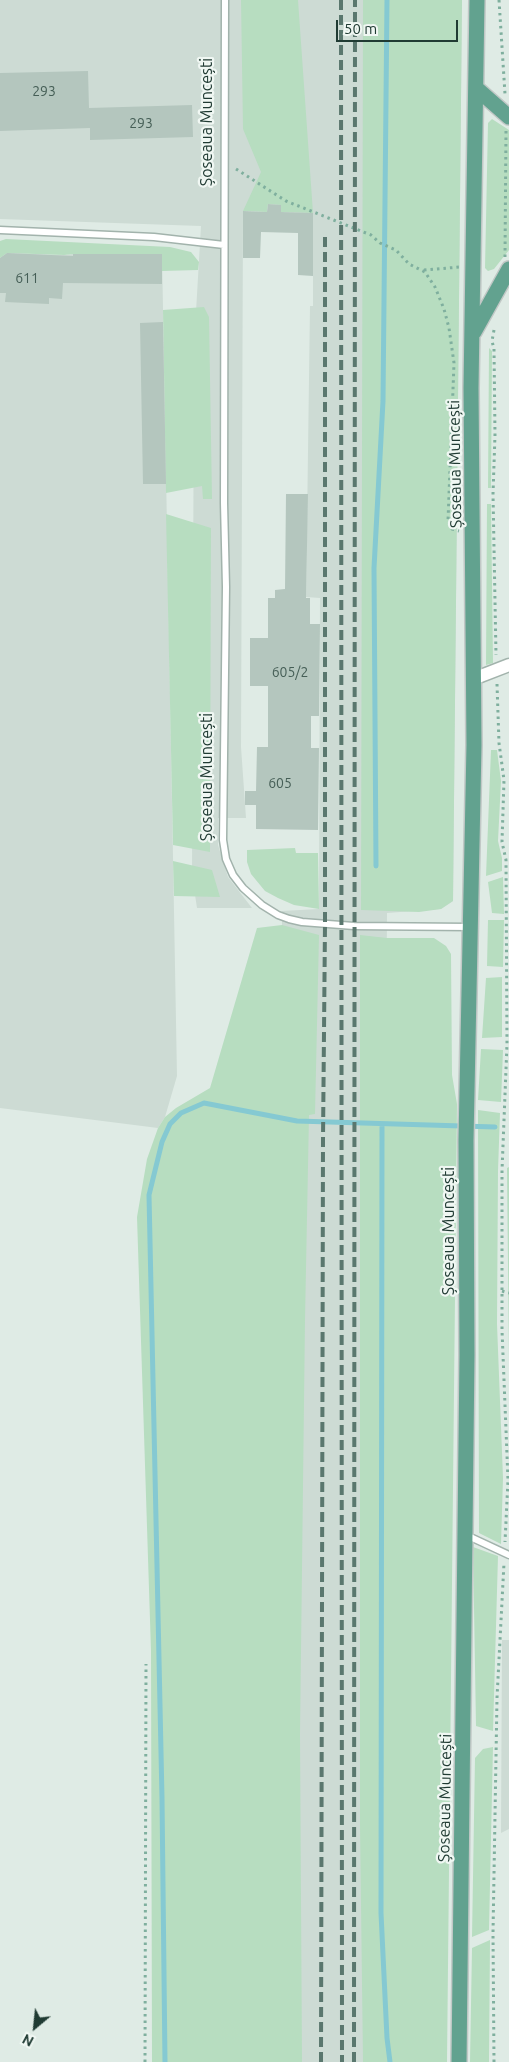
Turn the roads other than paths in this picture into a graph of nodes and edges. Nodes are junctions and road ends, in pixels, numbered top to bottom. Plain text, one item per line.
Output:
1 (225, 0) edge
2 (477, 0) edge
3 (476, 88) junction
4 (508, 116) edge
5 (0, 230) edge
6 (224, 245) junction
7 (507, 272) edge
8 (472, 336) junction
9 (509, 665) edge
10 (473, 679) junction
11 (470, 928) junction
12 (465, 1534) junction
13 (507, 1554) edge
14 (459, 2062) edge

1 - 6 lane, Șoseaua Muncești
2 - 3 main road, Șoseaua Muncești
3 - 4 main road
3 - 8 main road, Șoseaua Muncești
5 - 6 lane
6 - 11 lane, Șoseaua Muncești
7 - 8 main road
8 - 10 main road, Șoseaua Muncești
9 - 10 street
10 - 11 main road, Șoseaua Muncești
11 - 12 main road, Șoseaua Muncești
12 - 13 lane
12 - 14 main road, Șoseaua Muncești

